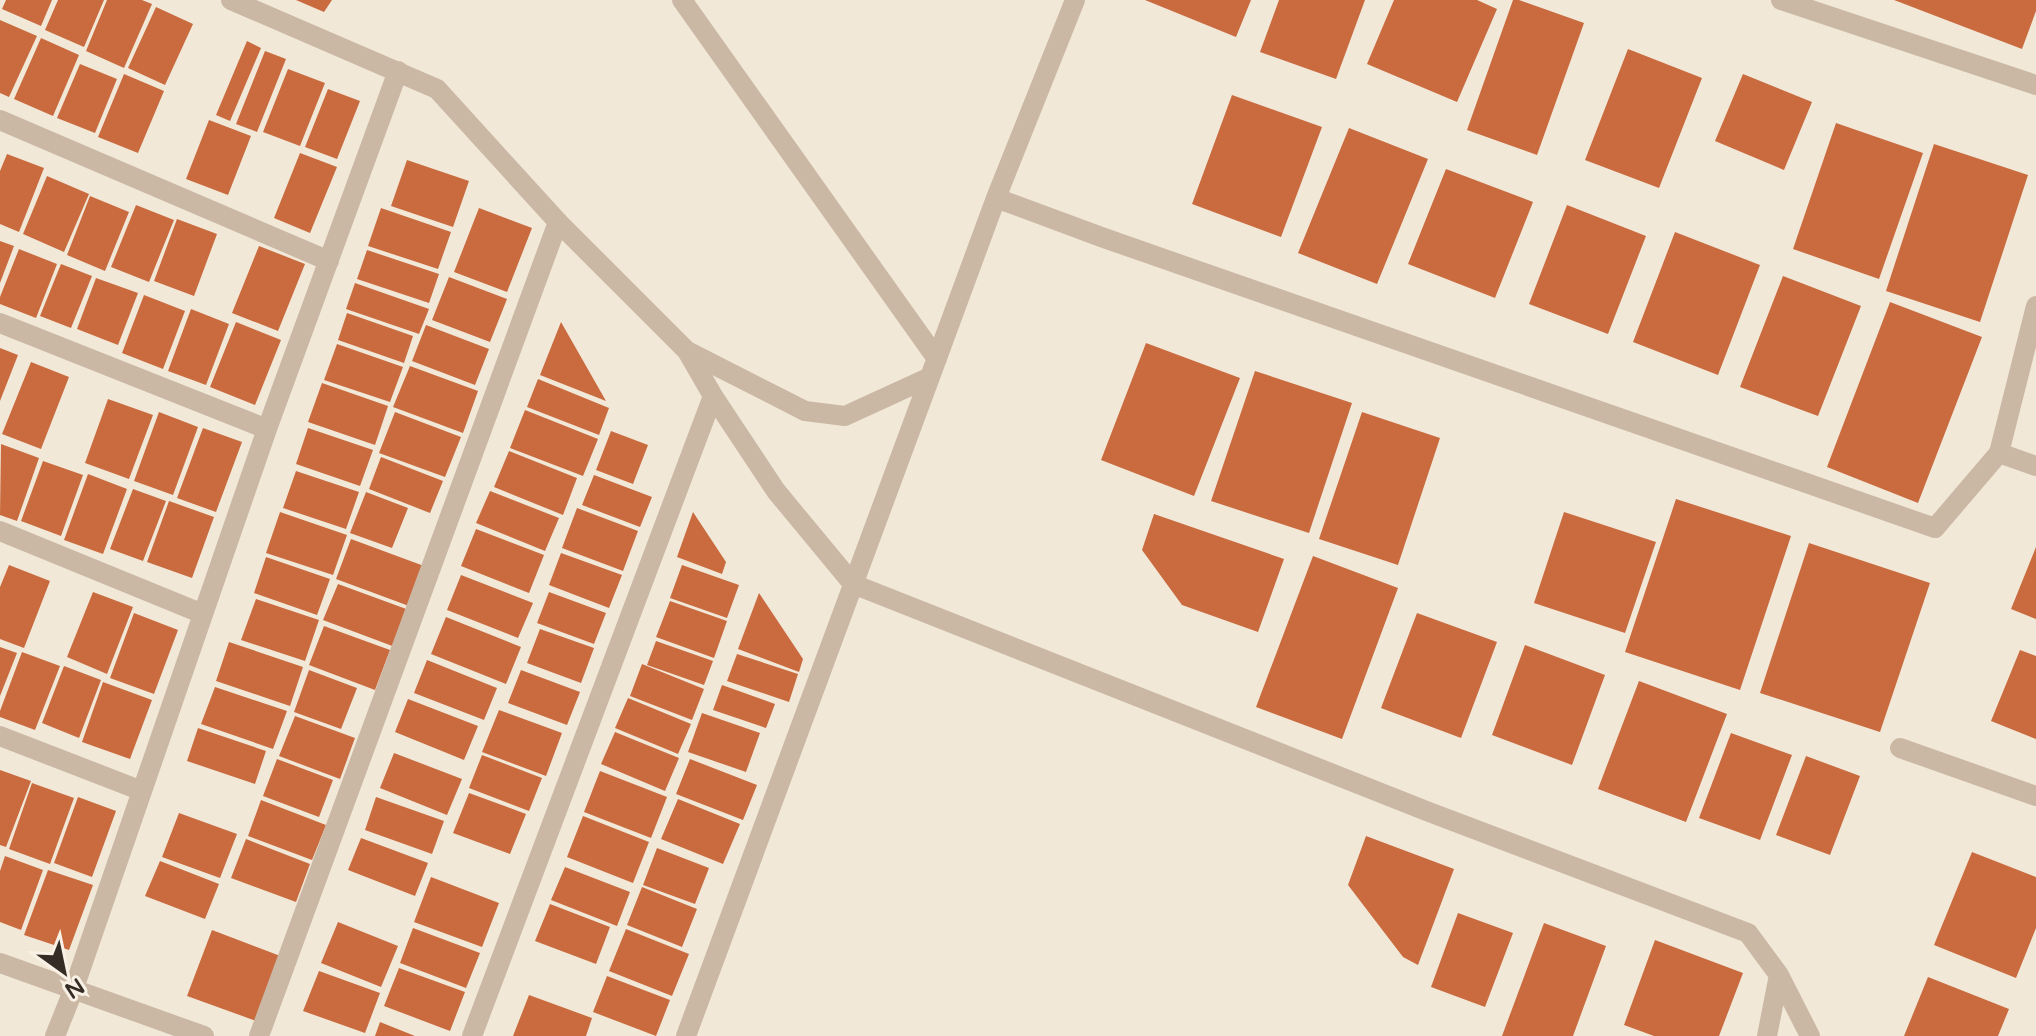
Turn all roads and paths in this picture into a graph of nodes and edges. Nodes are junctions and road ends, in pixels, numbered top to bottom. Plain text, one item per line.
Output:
1 (231, 0) edge
2 (682, 0) edge
3 (1075, 0) edge
4 (1781, 0) edge
5 (398, 71) junction
6 (2036, 85) edge
7 (0, 120) edge
8 (996, 198) junction
9 (558, 222) junction
10 (329, 261) junction
11 (2036, 306) edge
12 (0, 323) edge
13 (687, 351) junction
14 (933, 368) junction
15 (713, 396) junction
16 (267, 429) junction
17 (1999, 453) junction
18 (2036, 466) edge
19 (0, 531) edge
20 (853, 584) junction
21 (203, 614) junction
22 (0, 736) edge
23 (1900, 748) dead end
24 (142, 791) junction
25 (2036, 796) edge
26 (0, 963) edge
27 (1779, 975) junction
28 (73, 991) junction
29 (55, 1036) edge
30 (204, 1036) edge
31 (259, 1036) edge
32 (472, 1036) edge
33 (686, 1036) edge
34 (1767, 1036) edge
35 (1810, 1036) edge

1 - 5 street
2 - 14 street
3 - 8 street
4 - 6 street
5 - 9 street
5 - 10 street
7 - 10 street
8 - 14 street
8 - 17 street
9 - 13 street
9 - 31 street
10 - 16 street
11 - 17 street
12 - 16 street
13 - 14 street
13 - 15 street
14 - 20 street
15 - 20 street
15 - 32 street
16 - 21 street
17 - 18 street
19 - 21 street
20 - 27 street
20 - 33 street
21 - 24 street
22 - 24 street
23 - 25 street
24 - 28 street
26 - 28 street
27 - 34 street
27 - 35 street
28 - 29 street
28 - 30 street

